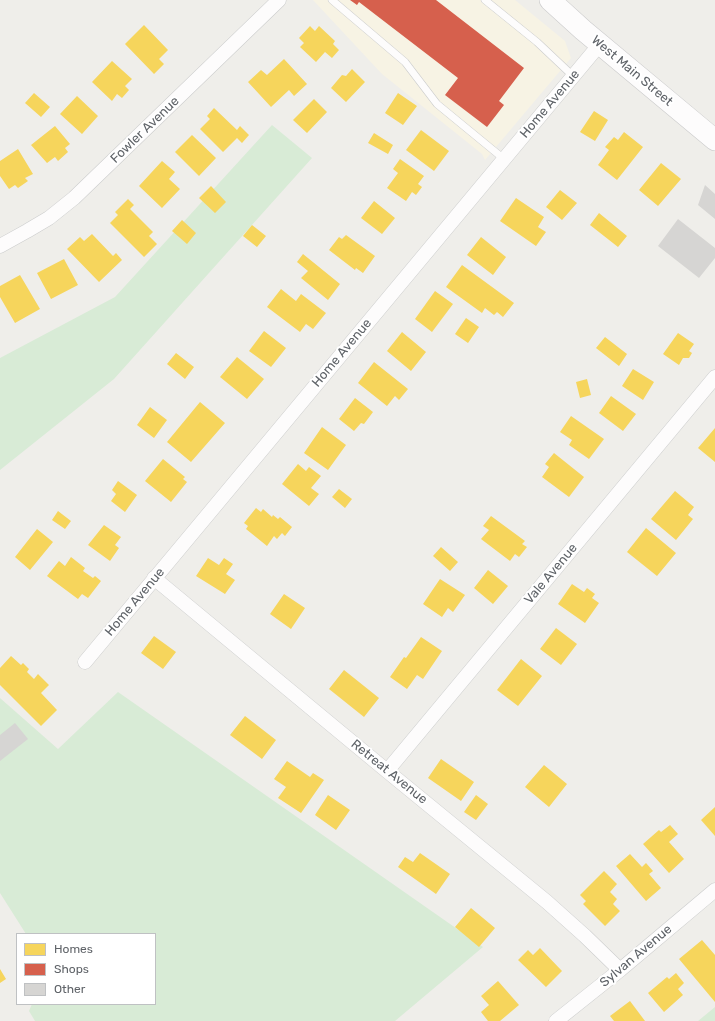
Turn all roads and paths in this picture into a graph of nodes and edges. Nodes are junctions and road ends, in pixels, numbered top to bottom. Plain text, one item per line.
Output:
1 (278, 0) edge
2 (332, 0) edge
3 (484, 0) edge
4 (550, 0) edge
5 (600, 44) junction
6 (573, 76) junction
7 (715, 140) edge
8 (504, 159) junction
9 (0, 246) edge
10 (715, 377) edge
11 (154, 578) junction
12 (84, 662) dead end
13 (387, 771) junction
14 (715, 890) edge
15 (620, 970) junction
16 (556, 1021) edge

1 - 9 street, Fowler Avenue
2 - 8 lane
3 - 6 lane
4 - 5 main road, West Main Street
5 - 6 street, Home Avenue
5 - 7 main road, West Main Street
6 - 8 street, Home Avenue
8 - 11 street, Home Avenue
10 - 13 street, Vale Avenue
11 - 12 street, Home Avenue
11 - 13 street, Retreat Avenue
13 - 15 street, Retreat Avenue
14 - 15 street, Sylvan Avenue
15 - 16 street, Sylvan Avenue

